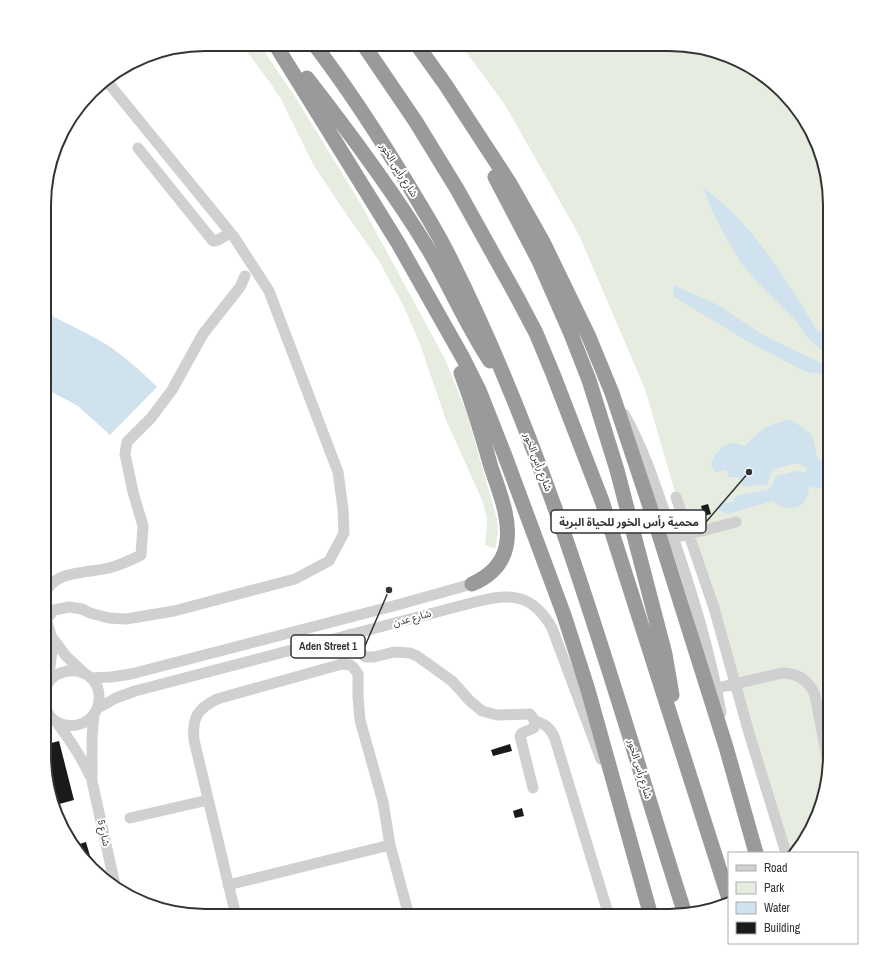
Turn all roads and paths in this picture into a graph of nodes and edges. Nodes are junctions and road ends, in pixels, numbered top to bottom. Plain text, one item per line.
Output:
1 (279, 51) edge
2 (285, 51) edge
3 (319, 51) edge
4 (368, 51) edge
5 (421, 51) edge
6 (109, 84) edge
7 (469, 122) junction
8 (138, 148) dead end
9 (230, 232) junction
10 (245, 276) dead end
11 (440, 318) junction
12 (512, 393) junction
13 (612, 394) junction
14 (676, 496) dead end
15 (736, 522) dead end
16 (689, 534) junction
17 (674, 538) junction
18 (472, 584) joint
19 (51, 586) edge
20 (51, 613) edge
21 (352, 634) junction
22 (51, 635) joint
23 (51, 657) edge
24 (88, 676) junction
25 (51, 680) edge
26 (735, 684) junction
27 (717, 688) junction
28 (96, 712) junction
29 (672, 718) junction
30 (51, 720) edge
31 (535, 721) junction
32 (823, 737) edge
33 (726, 747) junction
34 (92, 781) junction
35 (533, 788) dead end
36 (616, 788) junction
37 (208, 800) junction
38 (130, 818) dead end
39 (390, 845) junction
40 (756, 852) edge
41 (786, 852) edge
42 (114, 879) edge
43 (675, 883) junction
44 (228, 885) junction
45 (728, 896) edge
46 (684, 908) edge
47 (234, 909) edge
48 (407, 909) edge
49 (607, 909) edge
50 (649, 909) edge
51 (674, 909) edge

1 - 11 highway
2 - 12 highway
3 - 12 highway, شارع رأس الخور
4 - 29 highway
5 - 7 highway
6 - 9 street
7 - 13 highway
7 - 29 highway
8 - 9 street
9 - 20 street
10 - 19 street
11 - 18 highway
11 - 36 highway
12 - 43 highway, شارع رأس الخور
13 - 17 street
13 - 33 highway
14 - 16 street
15 - 16 street
16 - 17 street
16 - 26 street
17 - 27 street
18 - 24 street, شارع عدن
21 - 28 street, شارع عدن
21 - 31 street
21 - 36 street, شارع عدن
22 - 23 street
22 - 24 street
24 - 25 street, شارع عدن
24 - 28 street, شارع 5
26 - 27 street
26 - 32 street
26 - 41 street
27 - 33 street
28 - 30 street, شارع عدن
28 - 34 street, شارع 5
29 - 45 highway
30 - 34 street, شارع 5
31 - 35 street
31 - 49 street
33 - 40 highway
34 - 42 street, شارع 5
36 - 50 highway
37 - 38 street
37 - 39 street
37 - 44 street
39 - 44 street
39 - 48 street
43 - 46 highway, شارع رأس الخور
43 - 51 highway
44 - 47 street

